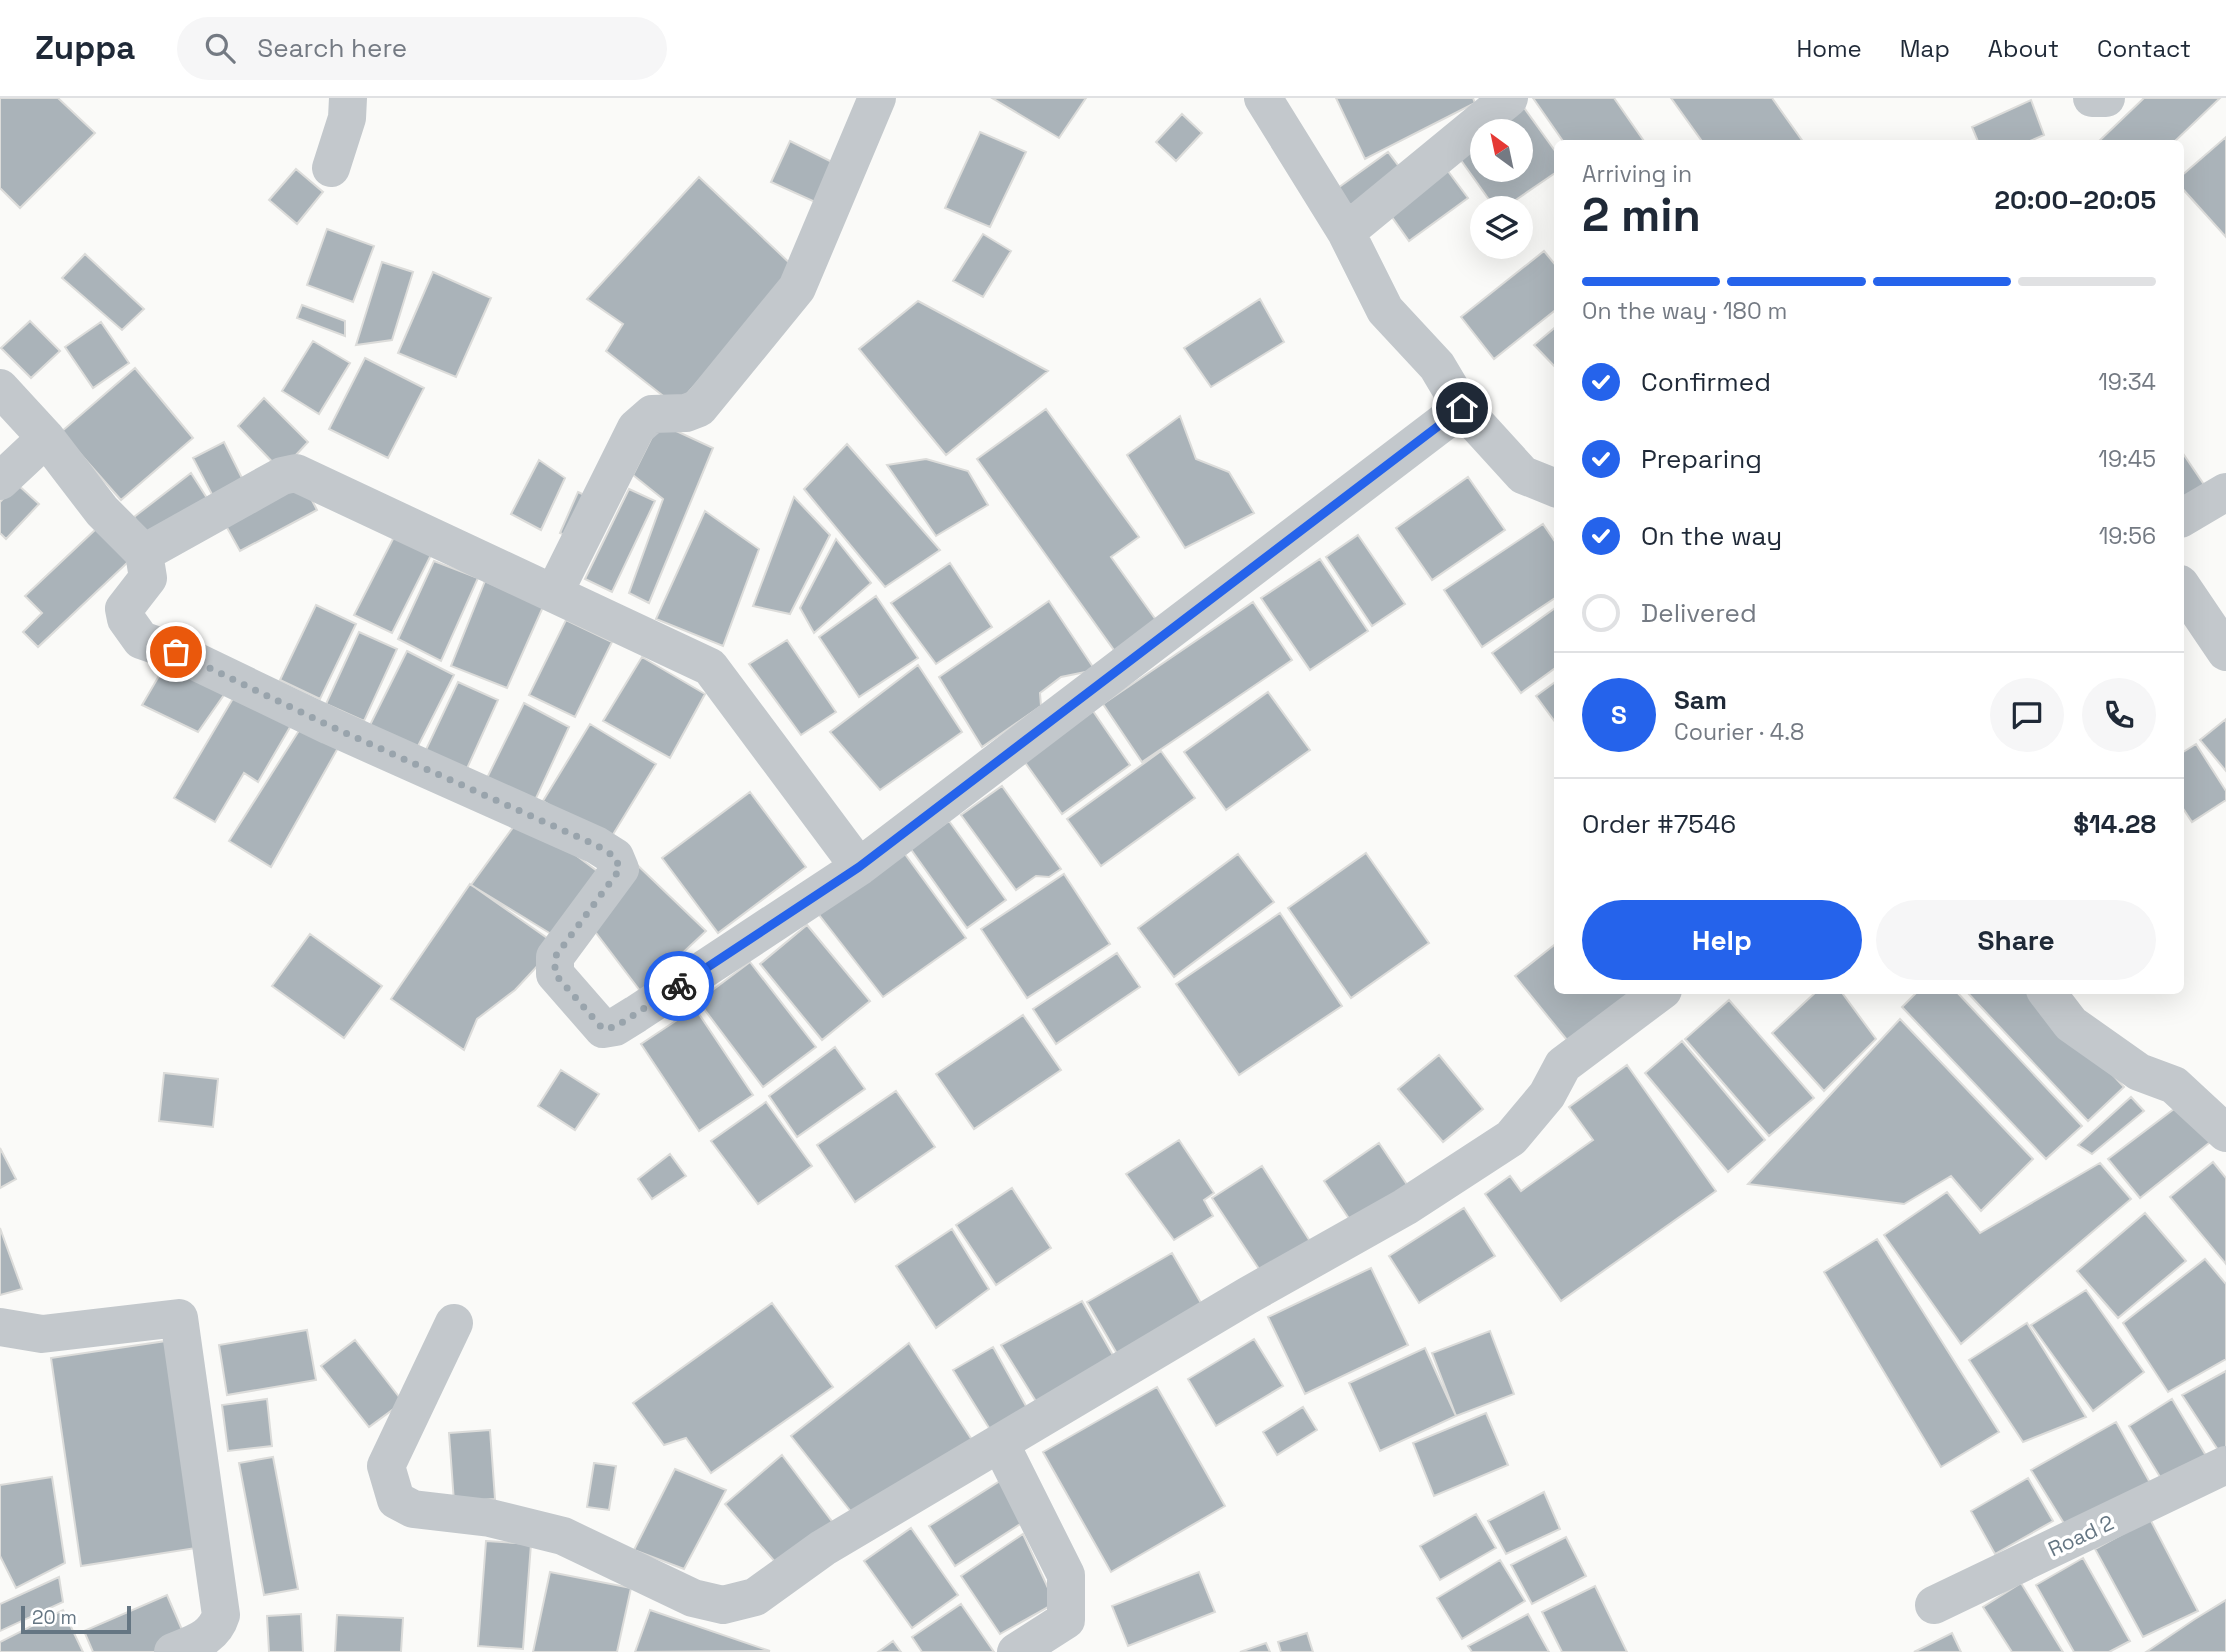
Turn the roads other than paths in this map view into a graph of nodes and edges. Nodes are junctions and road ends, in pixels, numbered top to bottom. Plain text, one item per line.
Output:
1 (348, 98) edge
2 (877, 98) edge
3 (1263, 98) edge
4 (1509, 98) edge
5 (2092, 98) edge
6 (2106, 98) edge
7 (331, 168) dead end
8 (1346, 232) junction
9 (0, 388) edge
10 (1462, 408) junction
11 (46, 438) junction
12 (0, 481) edge
13 (1554, 487) edge
14 (2226, 492) edge
15 (2184, 517) edge
16 (144, 553) junction
17 (2184, 590) edge
18 (554, 593) junction
19 (2226, 652) edge
20 (859, 867) junction
21 (1658, 994) edge
22 (2049, 994) edge
23 (2226, 1133) edge
24 (454, 1323) dead end
25 (0, 1327) edge
26 (1000, 1443) junction
27 (2221, 1480) edge
28 (1934, 1605) dead end
29 (173, 1652) edge
30 (1016, 1652) edge

1 - 7 street
2 - 18 street
3 - 8 street
4 - 8 street
5 - 6 street
8 - 10 street
9 - 11 street
10 - 13 street
10 - 20 street
11 - 12 street
11 - 16 street
14 - 15 street
16 - 18 street
16 - 20 street
17 - 19 street
18 - 20 street
21 - 26 street
22 - 23 street
24 - 26 street
25 - 29 street
26 - 30 street
27 - 28 street, Road 2

